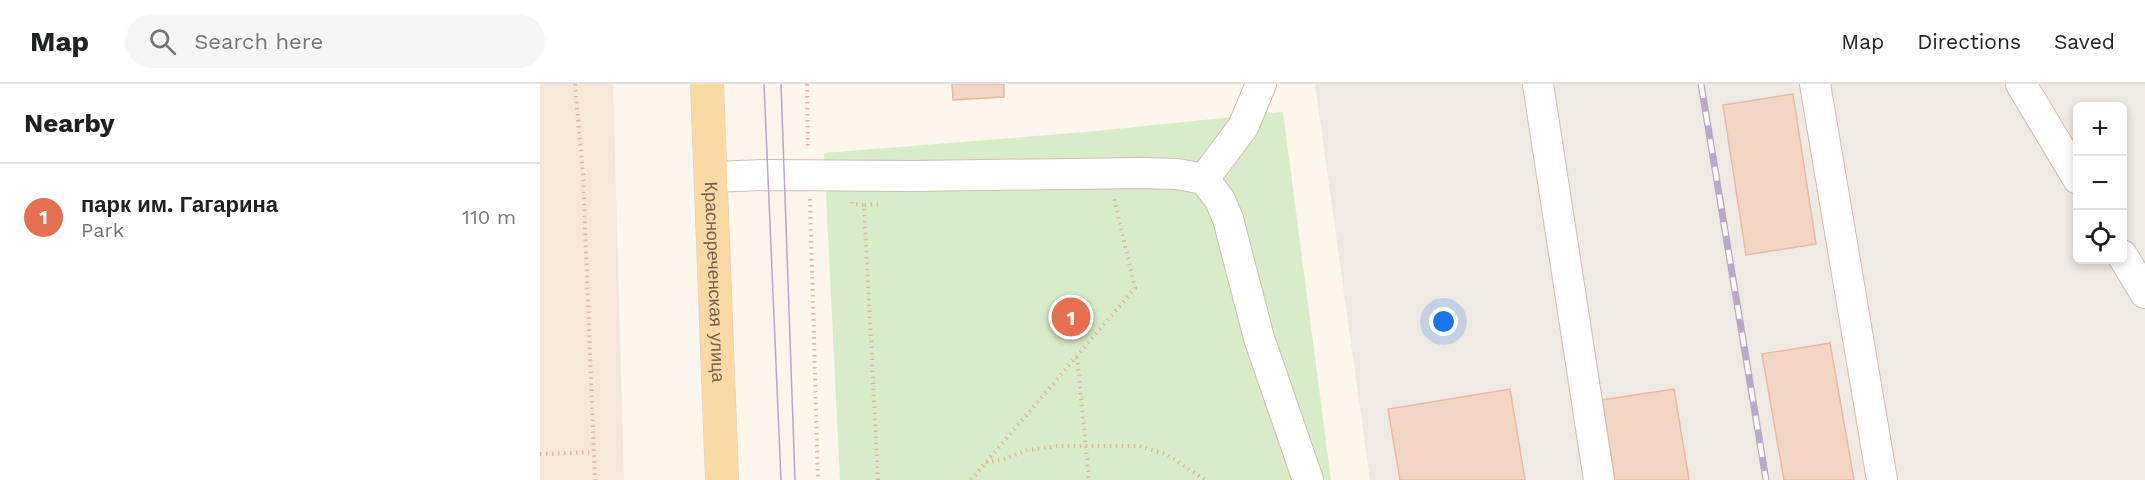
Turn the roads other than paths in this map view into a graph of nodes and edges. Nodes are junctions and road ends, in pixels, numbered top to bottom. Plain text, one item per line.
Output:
1 (707, 84) edge
2 (1261, 84) edge
3 (1538, 84) edge
4 (1815, 84) edge
5 (2021, 84) edge
6 (2073, 171) edge
7 (712, 177) junction
8 (1204, 179) junction
9 (2127, 263) edge
10 (2145, 293) edge
11 (722, 480) edge
12 (1308, 480) edge
13 (1599, 480) edge
14 (1882, 480) edge

1 - 7 main road, Краснореченская улица
2 - 8 lane
3 - 13 lane
4 - 14 lane
5 - 6 lane
7 - 8 lane
7 - 11 main road, Краснореченская улица
8 - 12 lane
9 - 10 lane

